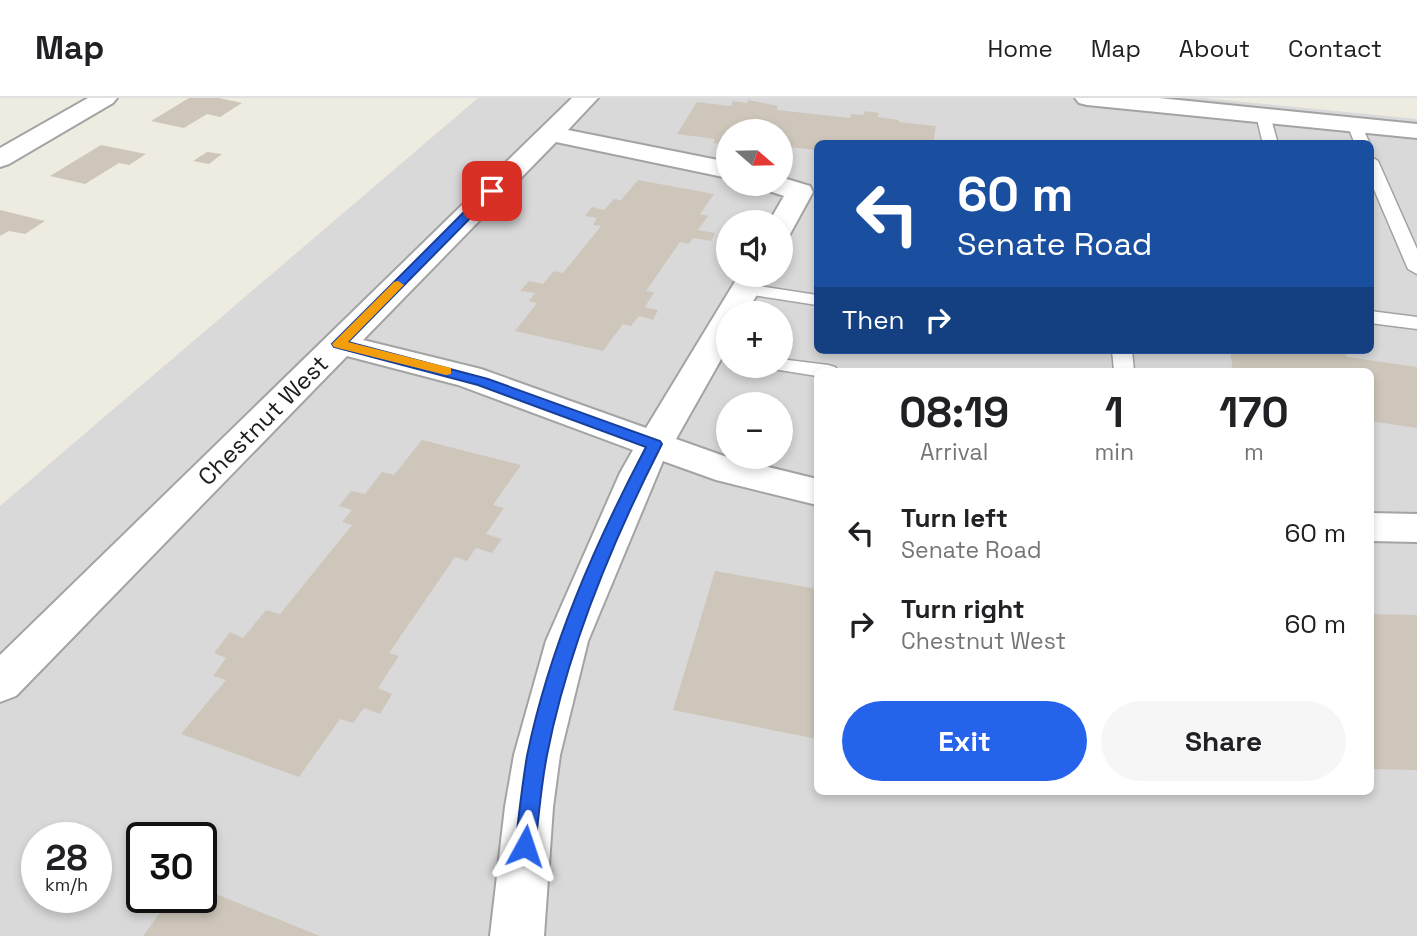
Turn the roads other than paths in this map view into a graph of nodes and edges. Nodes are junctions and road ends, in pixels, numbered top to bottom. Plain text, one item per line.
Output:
1 (105, 98) edge
2 (586, 98) edge
3 (1087, 98) edge
4 (1262, 115) junction
5 (1417, 131) edge
6 (549, 133) junction
7 (1358, 134) edge
8 (1270, 140) edge
9 (0, 159) edge
10 (716, 168) edge
11 (1374, 170) edge
12 (809, 193) edge
13 (793, 212) edge
14 (1417, 269) edge
15 (814, 301) edge
16 (793, 305) edge
17 (1374, 318) edge
18 (1417, 323) edge
19 (338, 344) junction
20 (716, 344) edge
21 (793, 367) edge
22 (814, 369) edge
23 (654, 444) junction
24 (814, 491) edge
25 (1374, 527) edge
26 (1417, 528) edge
27 (0, 684) edge
28 (517, 936) edge

1 - 9 street
2 - 6 street, Chestnut West
3 - 4 street
4 - 7 street
4 - 8 lane
5 - 7 street
6 - 10 street
6 - 19 street, Chestnut West
11 - 14 lane
12 - 13 street
15 - 16 lane
17 - 18 lane
19 - 23 street
19 - 27 street, Chestnut West
20 - 23 street
21 - 22 lane
23 - 24 street
23 - 28 street
25 - 26 street

